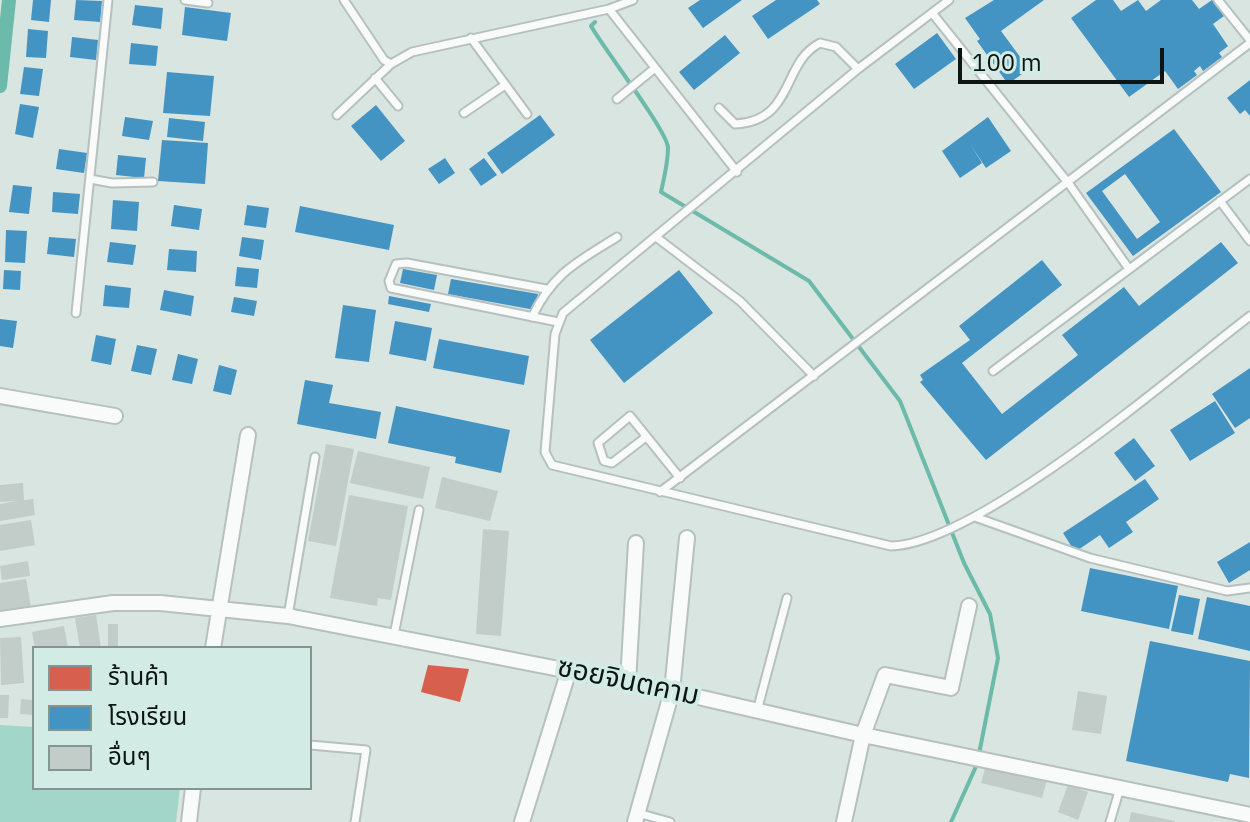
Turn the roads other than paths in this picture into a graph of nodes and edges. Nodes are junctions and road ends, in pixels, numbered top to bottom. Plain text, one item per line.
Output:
1 (108, 0) edge
2 (185, 0) edge
3 (344, 0) edge
4 (633, 0) edge
5 (949, 0) edge
6 (1218, 0) edge
7 (208, 3) dead end
8 (609, 9) junction
9 (933, 14) junction
10 (471, 38) junction
11 (1250, 42) edge
12 (391, 64) junction
13 (655, 68) junction
14 (858, 69) junction
15 (375, 78) junction
16 (505, 85) junction
17 (620, 96) dead end
18 (398, 106) dead end
19 (719, 108) dead end
20 (464, 113) dead end
21 (527, 114) dead end
22 (337, 115) dead end
23 (737, 172) junction
24 (90, 179) junction
25 (1250, 179) edge
26 (153, 182) dead end
27 (1069, 184) junction
28 (1220, 201) junction
29 (617, 237) dead end
30 (656, 237) junction
31 (1250, 241) edge
32 (1129, 269) junction
33 (546, 289) junction
34 (76, 313) dead end
35 (1250, 316) edge
36 (532, 317) junction
37 (558, 322) junction
38 (993, 371) dead end
39 (814, 376) junction
40 (0, 396) edge
41 (115, 416) dead end
42 (248, 435) dead end
43 (646, 437) junction
44 (315, 457) dead end
45 (680, 478) junction
46 (660, 492) junction
47 (419, 510) dead end
48 (975, 517) junction
49 (687, 538) dead end
50 (636, 543) dead end
51 (1250, 588) edge
52 (787, 598) dead end
53 (969, 606) dead end
54 (219, 610) junction
55 (288, 616) junction
56 (0, 619) edge
57 (394, 635) junction
58 (213, 646) edge
59 (569, 670) junction
60 (628, 682) junction
61 (672, 691) junction
62 (757, 711) junction
63 (863, 735) junction
64 (312, 745) edge
65 (1120, 788) junction
66 (193, 790) edge
67 (1250, 815) edge
68 (636, 818) edge
69 (189, 822) edge
70 (355, 822) edge
71 (522, 822) edge
72 (670, 822) edge
73 (844, 822) edge
74 (1110, 822) edge

1 - 24 lane
2 - 7 lane
3 - 12 lane
4 - 8 lane
5 - 9 lane
6 - 11 lane
8 - 10 lane
8 - 13 lane
9 - 14 lane
9 - 27 lane
10 - 12 lane
10 - 16 lane
11 - 27 lane
12 - 15 lane
13 - 17 lane
13 - 23 lane
14 - 19 lane
14 - 23 lane
15 - 18 lane
15 - 22 lane
16 - 20 lane
16 - 21 lane
23 - 30 lane
24 - 26 lane
24 - 34 lane
25 - 28 lane
27 - 32 lane
27 - 39 lane
28 - 31 lane
28 - 32 lane
29 - 33 lane
30 - 37 lane
30 - 39 lane
32 - 38 lane
33 - 36 lane
33 - 36 lane
35 - 48 lane
36 - 37 lane
37 - 46 lane
39 - 45 lane
40 - 41 street
42 - 54 street
43 - 43 lane
43 - 45 lane
44 - 55 lane
45 - 46 lane
46 - 48 lane
47 - 57 lane
48 - 51 lane
49 - 61 street
50 - 60 street
52 - 62 lane
53 - 63 street
54 - 55 street, ซอยจินตคาม
54 - 56 street, ซอยจินตคาม
54 - 58 street
55 - 57 street, ซอยจินตคาม
57 - 59 street, ซอยจินตคาม
59 - 60 street, ซอยจินตคาม
59 - 71 street
60 - 61 street, ซอยจินตคาม
61 - 62 street, ซอยจินตคาม
61 - 68 street
62 - 63 street, ซอยจินตคาม
63 - 65 street, ซอยจินตคาม
63 - 73 street
64 - 70 lane
65 - 67 street, ซอยจินตคาม
65 - 74 lane
66 - 69 street
68 - 72 lane

